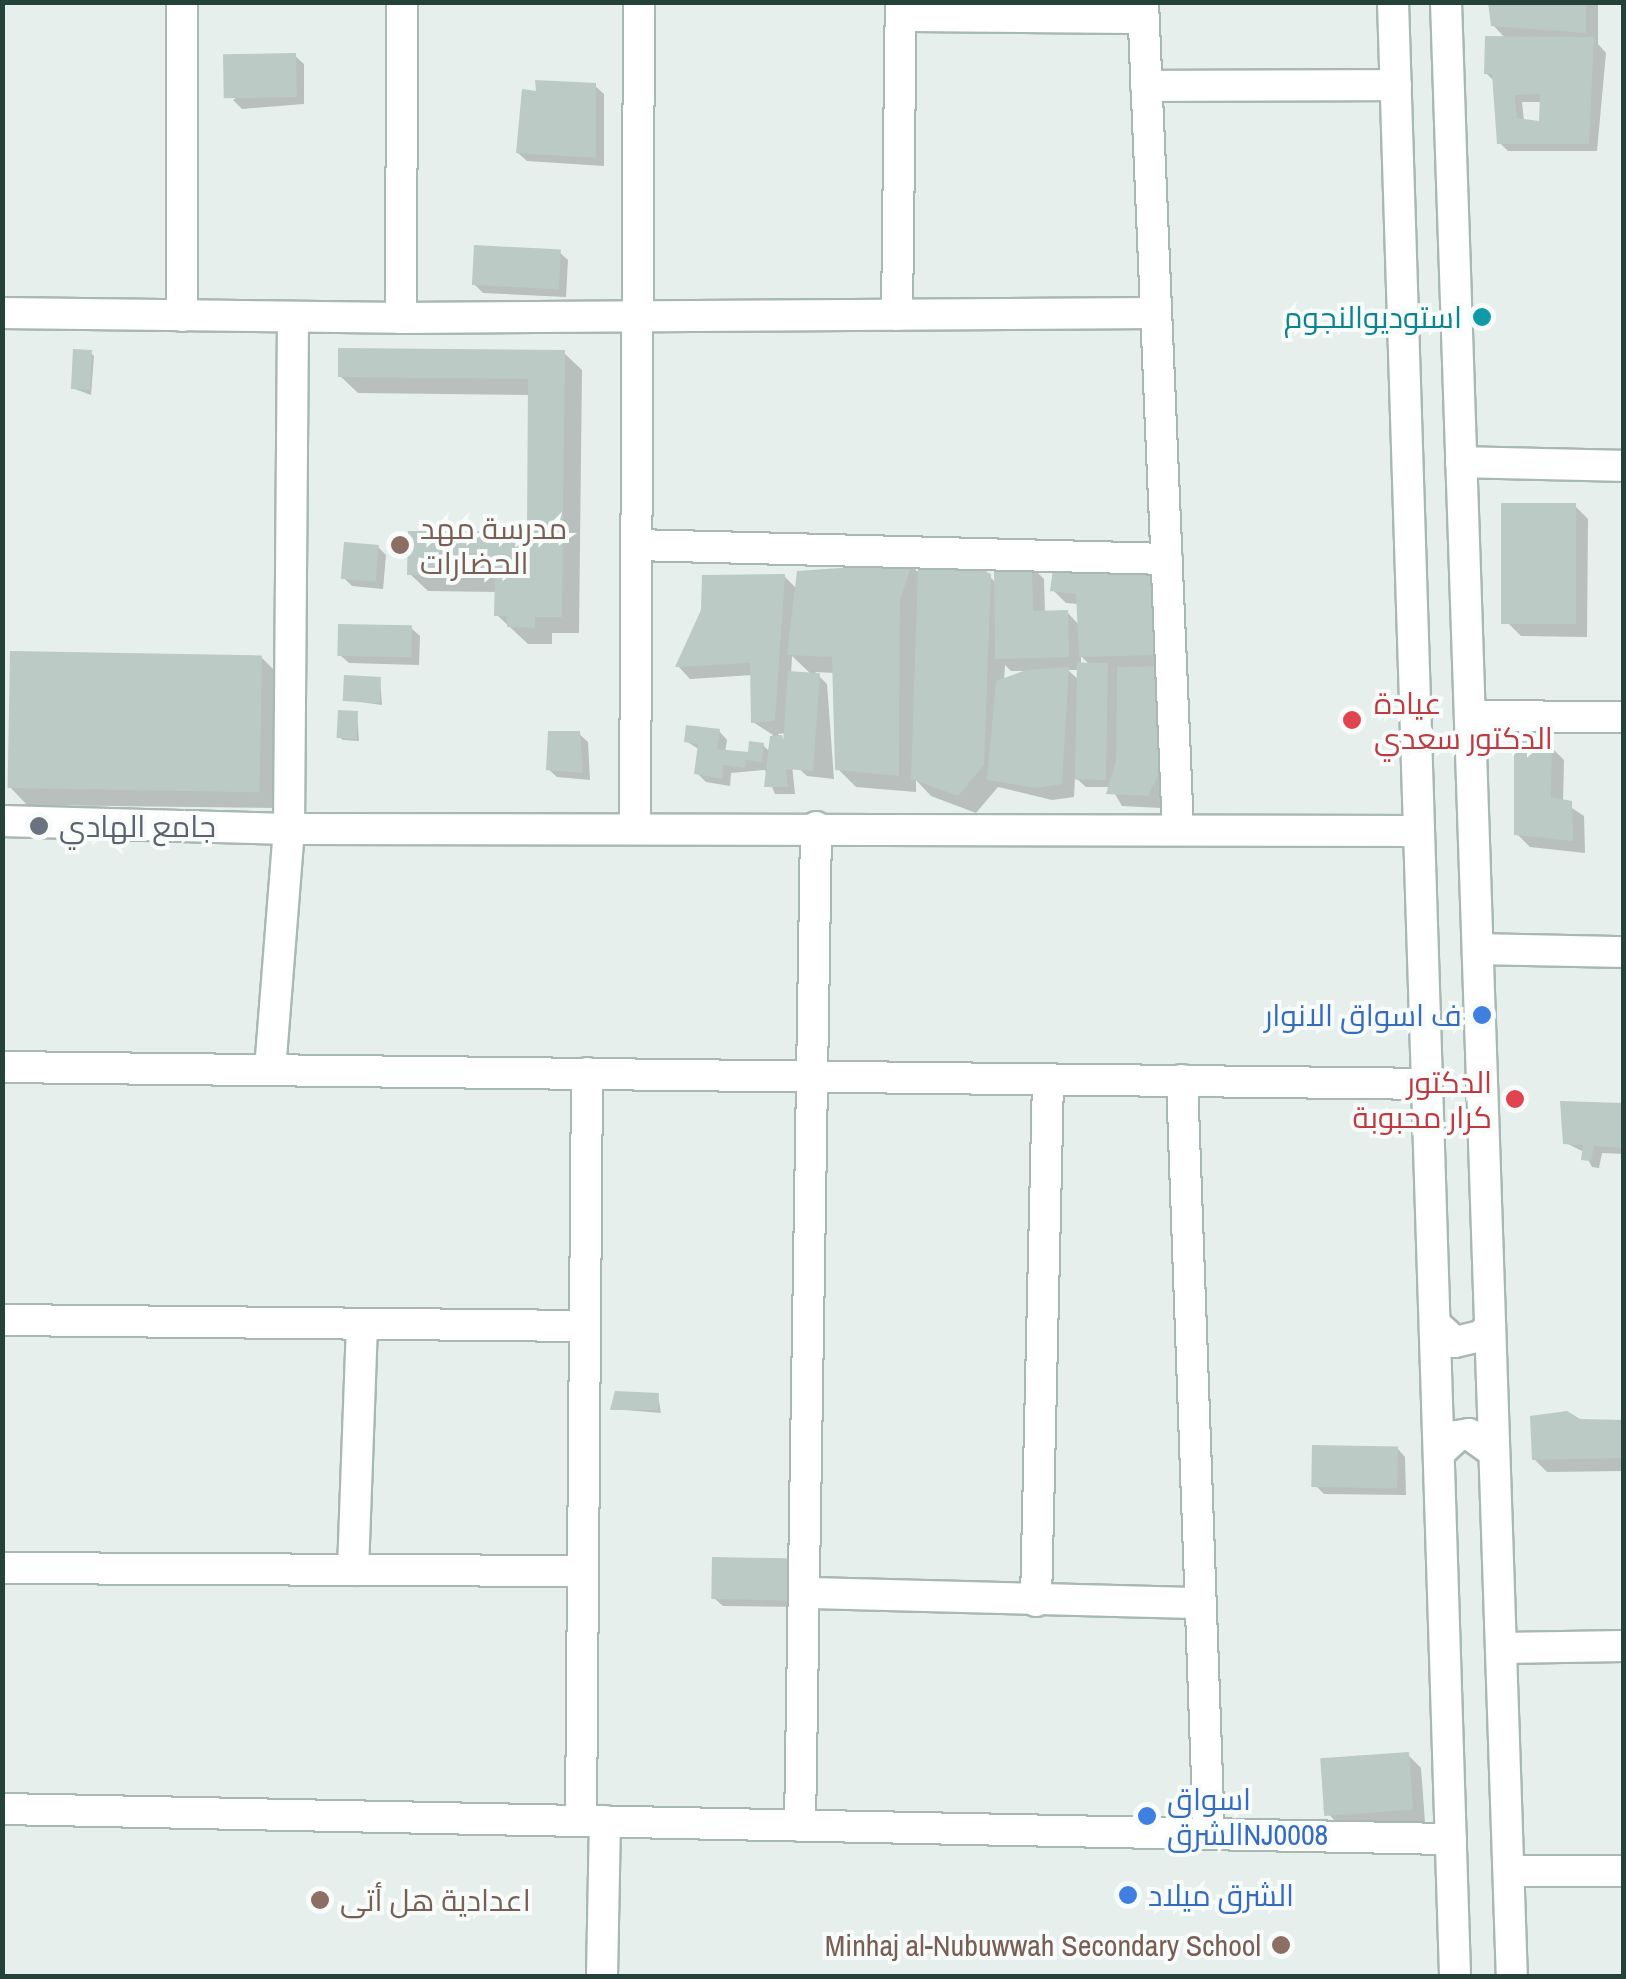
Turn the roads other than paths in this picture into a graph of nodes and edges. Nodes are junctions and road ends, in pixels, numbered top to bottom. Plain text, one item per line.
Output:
1 (182, 2) edge
2 (402, 2) edge
3 (639, 2) edge
4 (1393, 2) edge
5 (1446, 2) edge
6 (901, 9) edge
7 (1143, 10) edge
8 (1396, 85) junction
9 (1146, 86) junction
10 (1156, 313) junction
11 (2, 314) edge
12 (182, 316) junction
13 (897, 316) junction
14 (293, 317) junction
15 (402, 318) junction
16 (638, 318) junction
17 (1461, 462) junction
18 (1624, 466) edge
19 (636, 545) junction
20 (1166, 559) junction
21 (1471, 716) junction
22 (1624, 717) edge
23 (2, 821) edge
24 (634, 826) junction
25 (816, 826) junction
26 (288, 829) junction
27 (1178, 829) junction
28 (1419, 831) junction
29 (1478, 950) junction
30 (1624, 952) edge
31 (2, 1067) edge
32 (270, 1070) junction
33 (587, 1073) junction
34 (816, 1076) junction
35 (1048, 1079) junction
36 (1182, 1080) junction
37 (1427, 1084) junction
38 (2, 1320) edge
39 (362, 1324) junction
40 (1435, 1324) junction
41 (585, 1326) junction
42 (1490, 1326) junction
43 (1494, 1452) junction
44 (1439, 1453) junction
45 (2, 1568) edge
46 (353, 1570) junction
47 (583, 1571) junction
48 (806, 1593) junction
49 (1036, 1601) junction
50 (1197, 1603) junction
51 (1624, 1646) edge
52 (1501, 1648) junction
53 (2, 1808) edge
54 (593, 1821) junction
55 (800, 1826) junction
56 (1210, 1834) junction
57 (1451, 1839) junction
58 (1509, 1871) junction
59 (1624, 1871) edge
60 (602, 1976) edge
61 (1455, 1976) edge
62 (1512, 1976) edge

1 - 12 street
2 - 15 street
3 - 16 street
4 - 8 street
5 - 17 street
6 - 7 street
6 - 13 street
7 - 9 street
8 - 9 street
8 - 28 street
9 - 10 street
10 - 13 street
10 - 20 street
11 - 12 street
12 - 14 street
13 - 16 street
14 - 15 street
14 - 26 street
15 - 16 street
16 - 19 street
17 - 18 street
17 - 21 street
19 - 20 street
19 - 24 street
20 - 27 street
21 - 22 street
21 - 29 street
23 - 26 street
24 - 25 street
24 - 26 street
25 - 27 street
25 - 34 street
26 - 32 street
27 - 28 street
28 - 37 street
29 - 30 street
29 - 42 street
31 - 32 street
32 - 33 street
33 - 34 street
33 - 41 street
34 - 35 street
34 - 48 street
35 - 36 street
35 - 49 street
36 - 37 street
36 - 50 street
37 - 40 street
38 - 39 street
39 - 41 street
39 - 46 street
40 - 42 street
40 - 44 street
41 - 47 street
42 - 43 street
43 - 44 street
43 - 52 street
44 - 57 street
45 - 46 street
46 - 47 street
47 - 54 street
48 - 49 street
48 - 55 street
49 - 50 street
50 - 56 street
51 - 52 street
52 - 58 street
53 - 54 street
54 - 55 street
54 - 60 street
55 - 56 street
56 - 57 street
57 - 61 street
58 - 59 street
58 - 62 street

